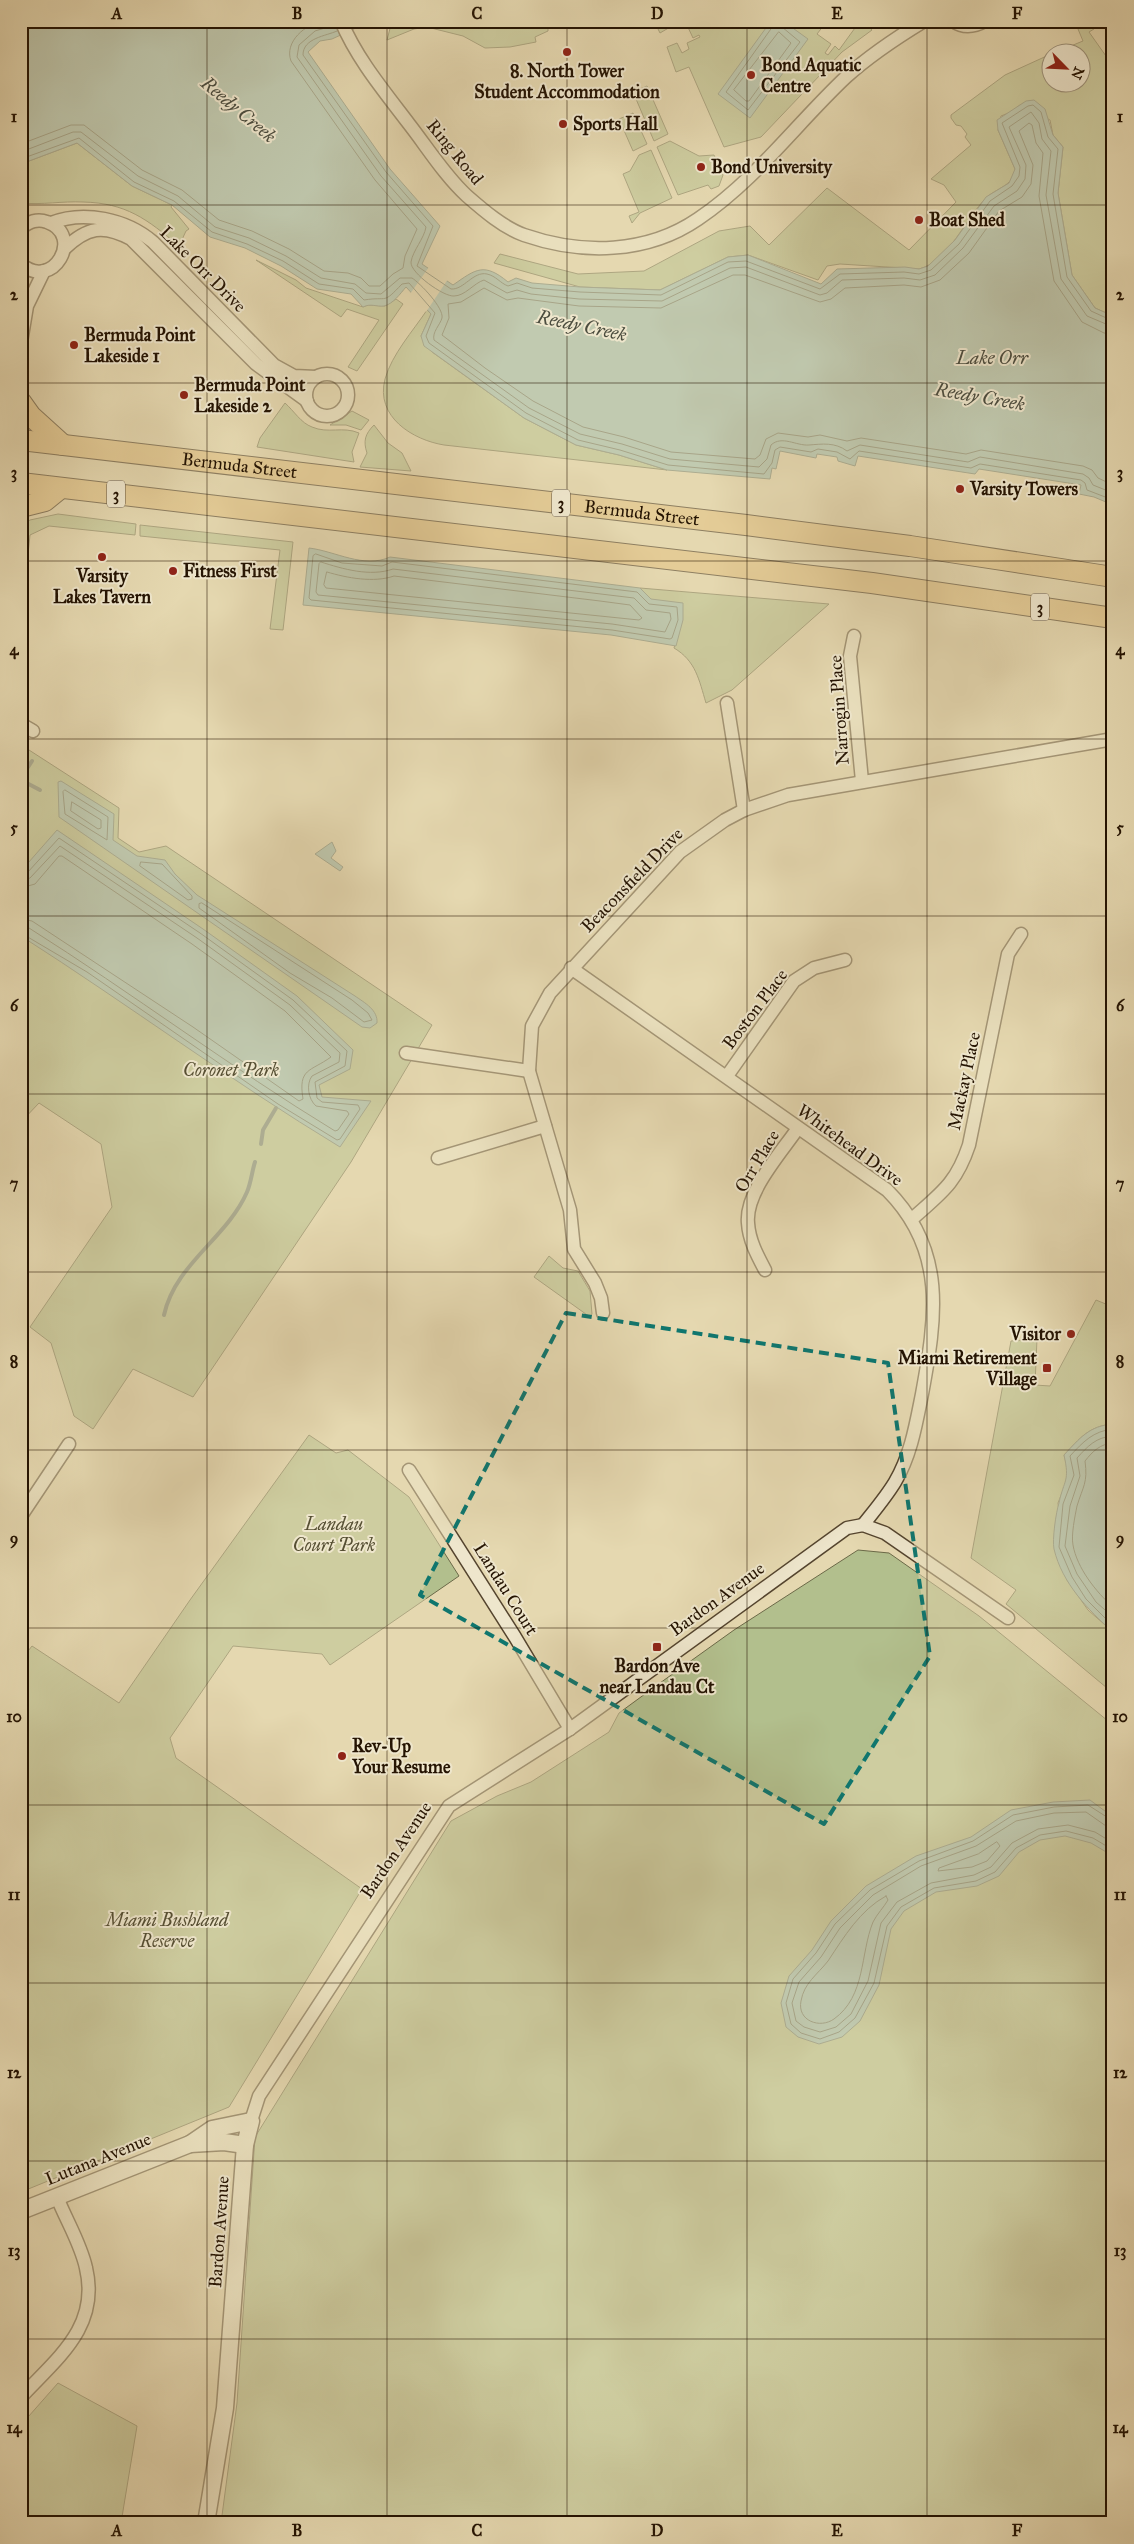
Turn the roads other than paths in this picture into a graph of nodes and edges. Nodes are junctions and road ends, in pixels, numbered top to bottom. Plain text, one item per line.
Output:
1 (340, 21) edge
2 (924, 21) edge
3 (953, 21) edge
4 (984, 21) edge
5 (51, 223) junction
6 (21, 228) edge
7 (64, 249) junction
8 (21, 264) edge
9 (44, 271) junction
10 (21, 342) edge
11 (316, 377) junction
12 (307, 401) junction
13 (21, 402) edge
14 (21, 440) edge
15 (63, 445) junction
16 (21, 483) edge
17 (61, 488) junction
18 (21, 506) edge
19 (1113, 577) edge
20 (1113, 618) edge
21 (854, 636) dead end
22 (727, 703) dead end
23 (21, 724) edge
24 (32, 731) dead end
25 (1113, 739) edge
26 (862, 781) junction
27 (744, 810) junction
28 (1021, 934) dead end
29 (845, 960) dead end
30 (572, 968) junction
31 (406, 1053) dead end
32 (529, 1071) junction
33 (727, 1076) junction
34 (545, 1126) junction
35 (798, 1128) junction
36 (438, 1158) dead end
37 (912, 1219) junction
38 (765, 1270) dead end
39 (603, 1313) dead end
40 (69, 1444) dead end
41 (409, 1470) dead end
42 (21, 1516) edge
43 (863, 1525) junction
44 (1008, 1618) dead end
45 (570, 1729) junction
46 (251, 2121) junction
47 (190, 2144) junction
48 (245, 2145) junction
49 (57, 2197) junction
50 (21, 2211) edge
51 (21, 2397) edge
52 (206, 2523) edge

1 - 2 street, Ring Road
3 - 4 street
5 - 6 street, Lake Orr Drive
5 - 7 street
5 - 11 street, Lake Orr Drive
7 - 9 street, Lake Orr Drive
7 - 12 street, Lake Orr Drive
8 - 9 street
9 - 10 street
11 - 12 street
11 - 12 street
13 - 15 main road
14 - 15 main road, Bermuda Street / 3
15 - 19 main road, Bermuda Street / 3
16 - 17 main road, 3
17 - 18 main road
17 - 20 main road, 3
21 - 26 street, Narrogin Place
22 - 27 street
23 - 24 street
25 - 26 street, Beaconsfield Drive
26 - 27 street, Beaconsfield Drive
27 - 30 street, Beaconsfield Drive
28 - 37 street, Mackay Place
29 - 33 street, Boston Place
30 - 32 street, Beaconsfield Drive
30 - 33 street, Whitehead Drive
31 - 32 street
32 - 34 street, Beaconsfield Drive
33 - 35 street, Whitehead Drive
34 - 36 street
34 - 39 street, Beaconsfield Drive
35 - 37 street, Whitehead Drive
35 - 38 street, Orr Place
37 - 43 street, Whitehead Drive
40 - 42 street
41 - 45 street, Landau Court
43 - 44 street
43 - 45 street, Bardon Avenue
45 - 46 street, Bardon Avenue
46 - 47 street
46 - 48 street, Bardon Avenue
47 - 48 street
47 - 49 street, Lutana Avenue
48 - 52 street, Bardon Avenue
49 - 50 street, Lutana Avenue
49 - 51 street

